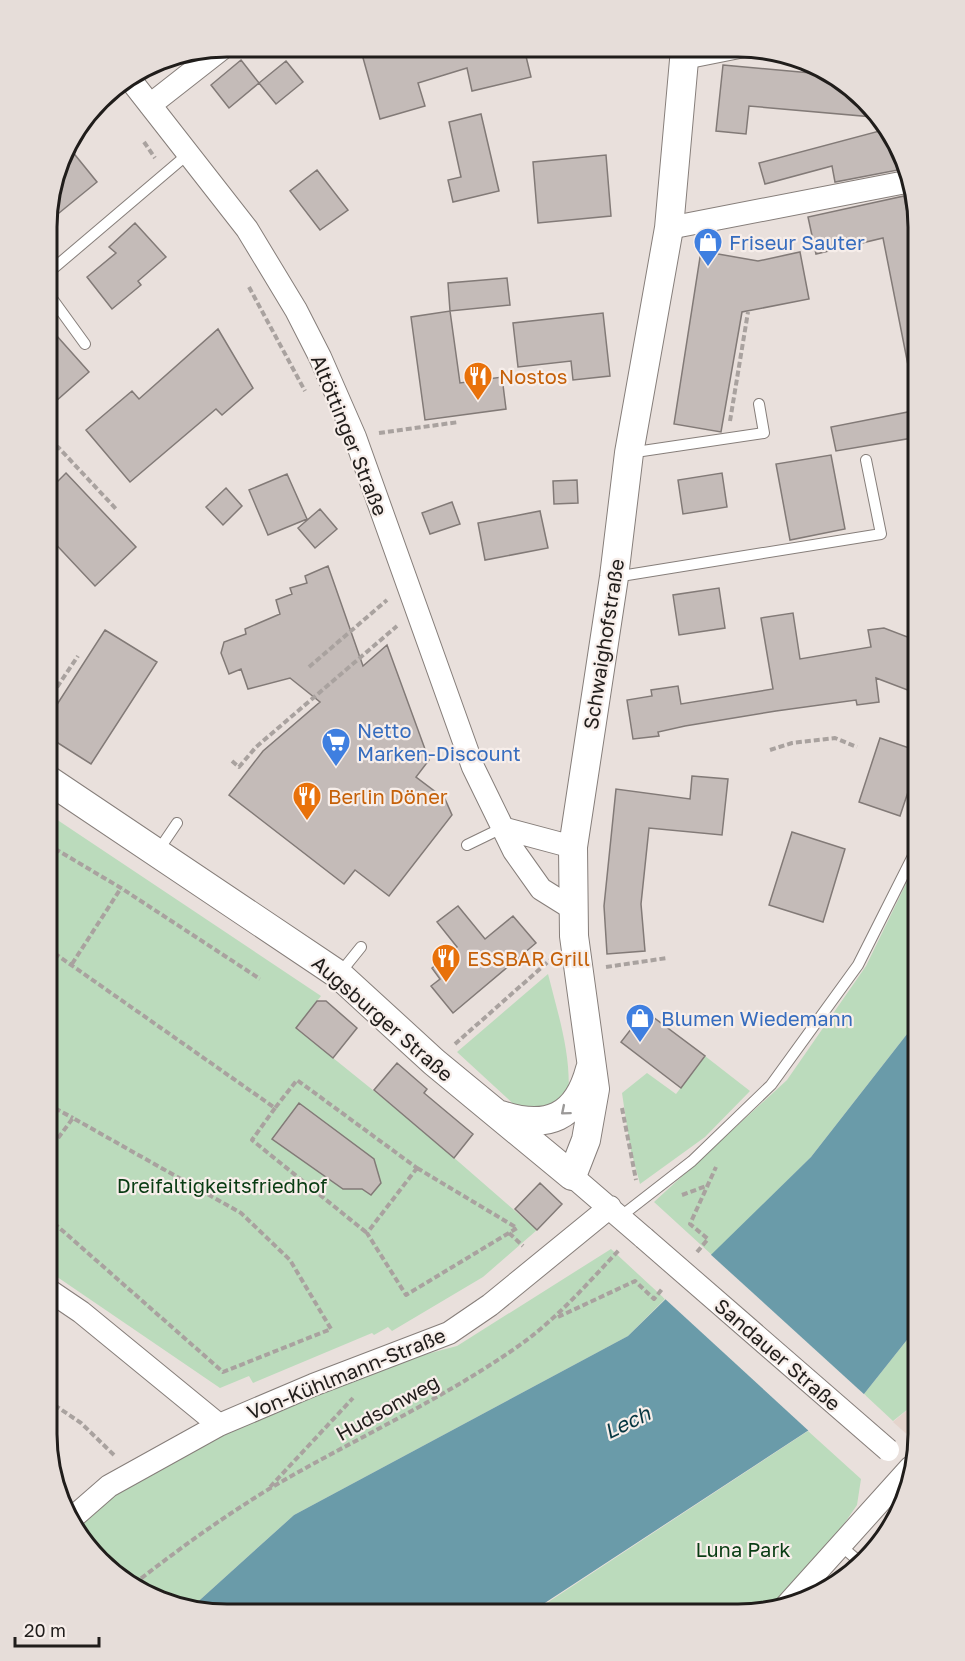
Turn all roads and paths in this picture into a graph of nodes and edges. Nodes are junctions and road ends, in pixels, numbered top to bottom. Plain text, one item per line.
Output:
1 (685, 57) edge
2 (210, 58) edge
3 (135, 85) edge
4 (150, 105) junction
5 (140, 137) dead end
6 (188, 154) junction
7 (166, 172) junction
8 (902, 183) edge
9 (669, 228) junction
10 (57, 265) edge
11 (248, 285) dead end
12 (57, 305) edge
13 (748, 312) dead end
14 (85, 344) dead end
15 (307, 395) dead end
16 (759, 404) dead end
17 (459, 422) dead end
18 (355, 437) junction
19 (728, 439) junction
20 (57, 448) edge
21 (629, 453) junction
22 (866, 460) dead end
23 (117, 510) dead end
24 (614, 577) junction
25 (405, 584) junction
26 (405, 632) dead end
27 (78, 656) dead end
28 (309, 667) dead end
29 (57, 687) edge
30 (857, 747) dead end
31 (770, 750) dead end
32 (232, 761) dead end
33 (57, 785) edge
34 (177, 823) dead end
35 (502, 828) junction
36 (467, 845) dead end
37 (573, 847) junction
38 (57, 850) edge
39 (158, 851) junction
40 (908, 866) edge
41 (121, 888) junction
42 (573, 909) junction
43 (361, 947) dead end
44 (57, 954) edge
45 (576, 955) junction
46 (667, 958) dead end
47 (72, 964) junction
48 (617, 966) dead end
49 (339, 975) junction
50 (260, 979) dead end
51 (592, 1061) junction
52 (434, 1062) junction
53 (276, 1108) junction
54 (57, 1109) edge
55 (496, 1113) junction
56 (73, 1118) junction
57 (57, 1140) edge
58 (417, 1168) junction
59 (572, 1176) junction
60 (628, 1224) junction
61 (57, 1226) edge
62 (367, 1233) junction
63 (57, 1296) edge
64 (57, 1407) edge
65 (333, 1420) dead end
66 (219, 1425) junction
67 (905, 1464) edge
68 (132, 1473) junction
69 (902, 1479) edge
70 (267, 1490) junction
71 (78, 1513) edge
72 (841, 1546) junction
73 (854, 1557) edge
74 (140, 1580) edge
75 (798, 1593) edge

1 - 9 street, Schwaighofstraße
2 - 4 street
3 - 4 street, Altöttinger Straße
4 - 6 street, Altöttinger Straße
5 - 7 path
6 - 7 lane
6 - 18 street, Altöttinger Straße
7 - 10 lane
8 - 9 street
9 - 21 street, Schwaighofstraße
11 - 15 path
12 - 14 lane
13 - 19 path
16 - 19 lane
17 - 18 path
18 - 25 street, Altöttinger Straße
19 - 21 lane
20 - 23 path
21 - 24 street, Schwaighofstraße
22 - 24 lane
24 - 37 street, Schwaighofstraße
25 - 28 path
25 - 35 street, Altöttinger Straße
26 - 32 path
27 - 29 path
30 - 31 path
33 - 39 street, Augsburger Straße
34 - 39 lane
35 - 36 lane
35 - 37 street
35 - 42 street, Altöttinger Straße
37 - 42 street, Schwaighofstraße
38 - 41 path
39 - 49 street, Augsburger Straße
40 - 60 lane
41 - 47 path
41 - 50 path
42 - 45 street, Schwaighofstraße
43 - 49 lane
44 - 47 path
45 - 51 street, Schwaighofstraße
45 - 52 path
46 - 48 path
47 - 53 path
49 - 52 street, Augsburger Straße
51 -> 55 street, Schwaighofstraße
51 - 59 street, Schwaighofstraße
52 - 55 street, Augsburger Straße
53 - 58 path
53 - 62 path
54 - 56 path
55 - 59 street, Augsburger Straße
56 - 57 path
56 - 61 path
58 - 62 path
58 - 62 path
59 - 60 street, Augsburger Straße
60 - 66 street, Von-Kühlmann-Straße
60 - 67 street, Sandauer Straße, bridge
60 - 70 path, Hudsonweg
63 - 66 street
64 - 68 path
65 - 70 path
66 - 68 street, Von-Kühlmann-Straße
68 - 71 street, Von-Kühlmann-Straße
69 - 72 street
70 - 74 path, Hudsonweg
72 - 73 lane
72 - 75 street

